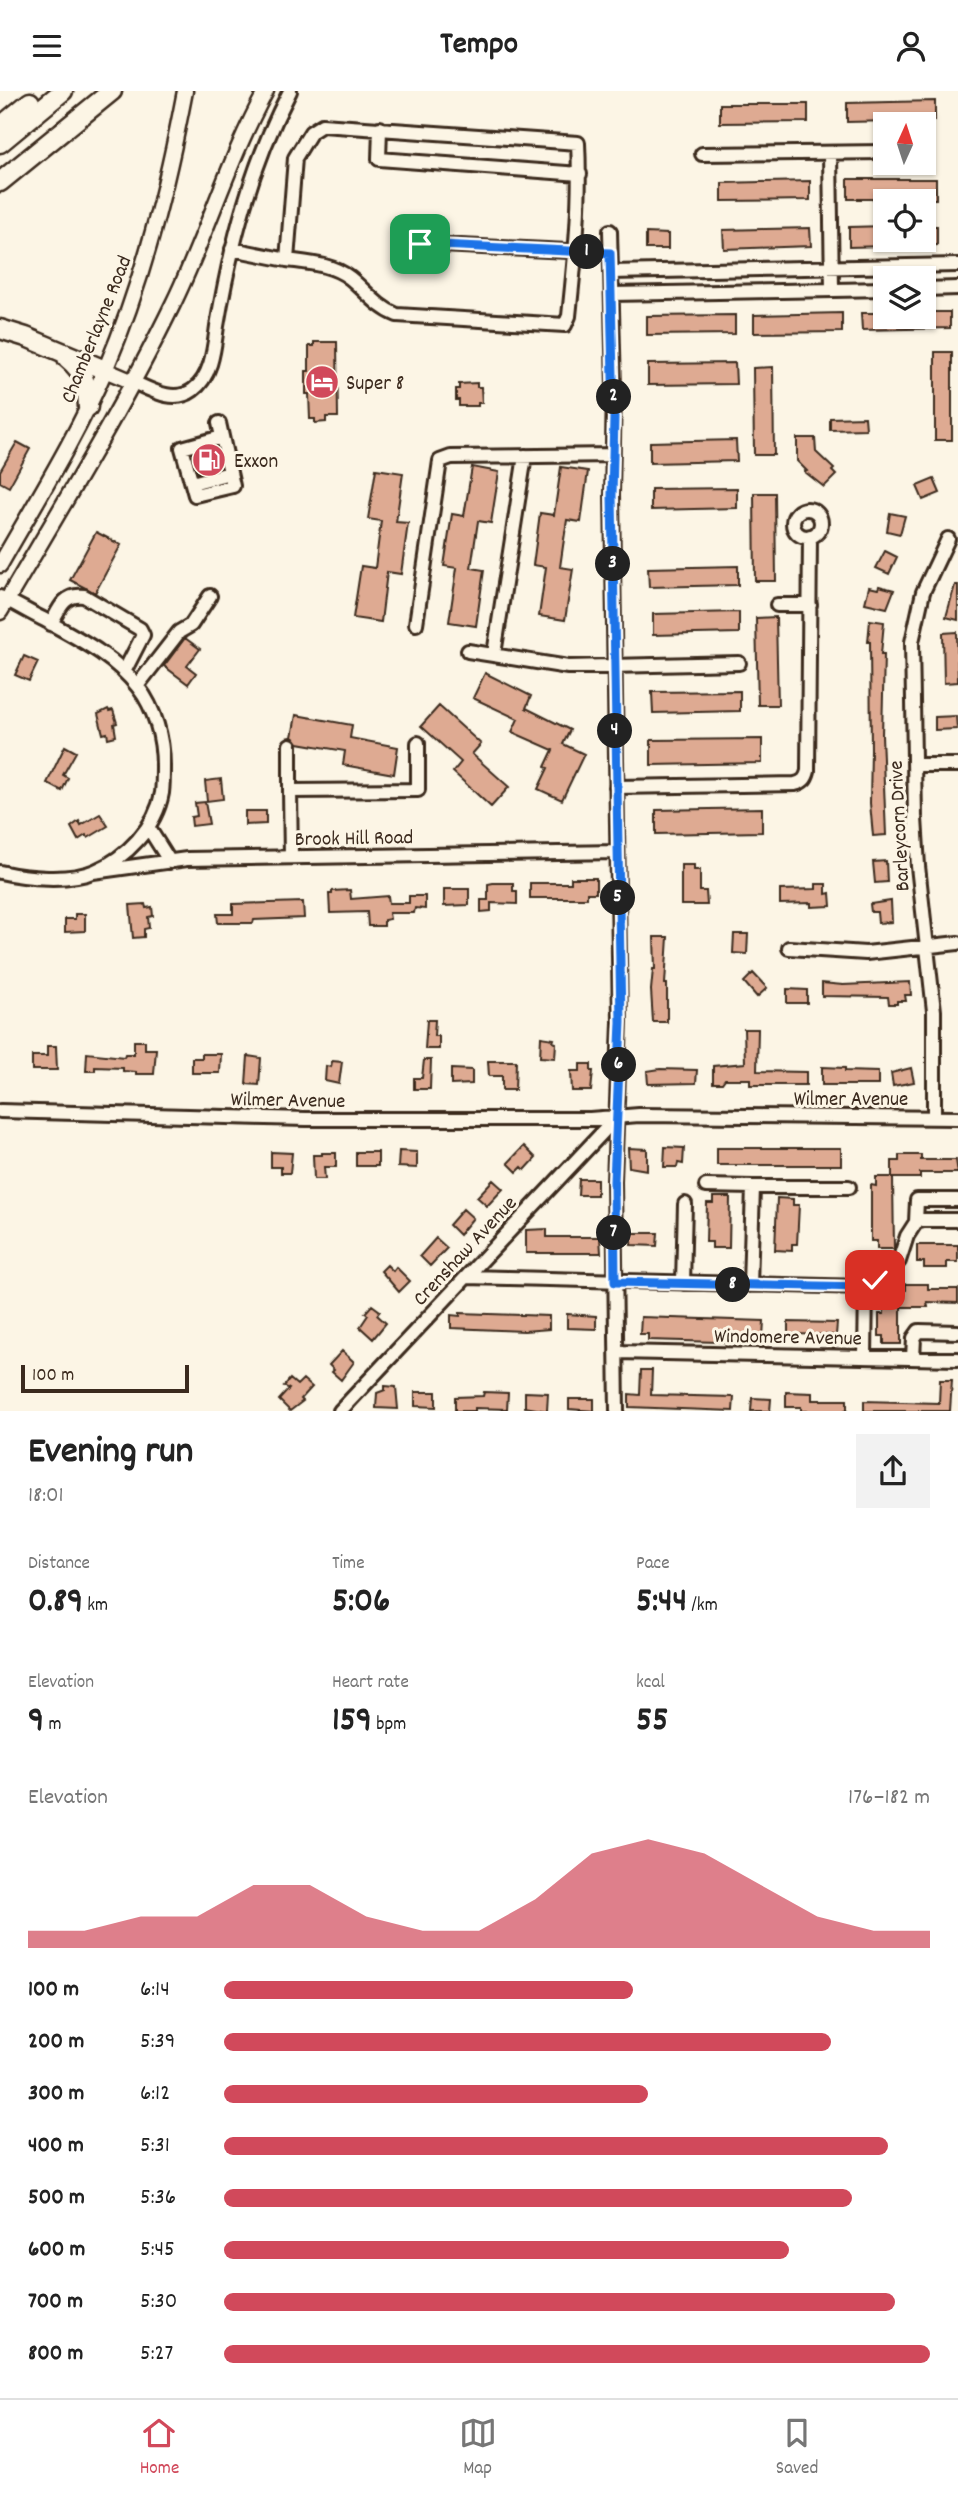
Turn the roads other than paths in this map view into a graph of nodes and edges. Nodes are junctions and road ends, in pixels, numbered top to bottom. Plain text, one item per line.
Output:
1 (44, 91) edge
2 (63, 91) edge
3 (112, 91) edge
4 (266, 91) edge
5 (290, 91) edge
6 (184, 98) edge
7 (0, 127) edge
8 (380, 128) junction
9 (0, 143) edge
10 (873, 152) edge
11 (830, 153) junction
12 (702, 154) dead end
13 (580, 174) junction
14 (0, 182) edge
15 (610, 231) dead end
16 (420, 244) dead end
17 (232, 249) junction
18 (576, 252) junction
19 (610, 253) junction
20 (287, 260) junction
21 (958, 265) edge
22 (832, 269) junction
23 (611, 272) junction
24 (958, 288) edge
25 (873, 289) edge
26 (936, 289) edge
27 (832, 290) junction
28 (612, 294) junction
29 (0, 329) edge
30 (59, 351) junction
31 (105, 370) junction
32 (133, 382) junction
33 (88, 407) junction
34 (219, 423) dead end
35 (222, 437) junction
36 (613, 455) junction
37 (525, 456) junction
38 (810, 536) dead end
39 (948, 538) dead end
40 (0, 565) edge
41 (210, 596) dead end
42 (2, 603) edge
43 (777, 605) dead end
44 (810, 605) junction
45 (51, 624) junction
46 (416, 624) dead end
47 (468, 651) dead end
48 (494, 655) junction
49 (739, 663) dead end
50 (615, 667) junction
51 (124, 672) junction
52 (137, 686) junction
53 (418, 743) dead end
54 (290, 745) dead end
55 (914, 765) junction
56 (958, 765) edge
57 (616, 787) junction
58 (290, 791) junction
59 (148, 827) junction
60 (617, 852) junction
61 (291, 857) junction
62 (170, 862) junction
63 (0, 872) edge
64 (93, 872) junction
65 (958, 943) edge
66 (928, 947) junction
67 (789, 948) dead end
68 (0, 1111) edge
69 (618, 1116) junction
70 (934, 1117) junction
71 (575, 1118) junction
72 (958, 1118) edge
73 (593, 1141) junction
74 (706, 1186) dead end
75 (753, 1187) junction
76 (849, 1187) dead end
77 (958, 1200) edge
78 (685, 1204) dead end
79 (958, 1220) edge
80 (916, 1222) junction
81 (466, 1277) junction
82 (615, 1282) junction
83 (683, 1283) junction
84 (750, 1285) junction
85 (866, 1287) junction
86 (958, 1332) edge
87 (617, 1352) junction
88 (865, 1357) junction
89 (914, 1358) junction
90 (958, 1359) edge
91 (340, 1411) edge
92 (617, 1411) edge

1 - 7 highway
2 - 9 highway
3 - 14 highway
4 - 32 main road
5 - 17 street
6 - 31 main road, Chamberlayne Road
8 - 13 street
8 - 13 street
8 - 20 street
10 - 11 street
11 - 12 street
11 - 22 street
13 - 18 street
15 - 19 street
16 - 18 street
17 - 20 street
17 - 32 street
18 - 19 street
18 - 20 street
19 - 23 street
21 - 22 street
22 - 23 street
22 - 27 street
23 - 28 street
24 - 26 street
25 - 27 street
27 - 28 street
28 - 36 street
29 - 30 highway
30 - 31 highway
30 - 33 highway
31 - 32 main road
31 - 33 main road, Chamberlayne Road
32 - 42 main road
33 - 40 main road, Chamberlayne Road
34 - 35 street
35 - 35 street
36 - 37 street
36 - 50 street
37 - 46 street
37 - 48 street
38 - 44 street
39 - 55 street, Barleycorn Drive
41 - 52 street
42 - 45 street
43 - 44 street
44 - 57 street
45 - 51 street
45 - 51 street
47 - 48 street
48 - 50 street
49 - 50 street
50 - 57 street
51 - 52 street
52 - 59 street
53 - 58 street
54 - 58 street
55 - 56 street
55 - 66 street, Barleycorn Drive
57 - 60 street
58 - 61 street
59 - 62 street
59 - 64 street
60 - 61 street, Brook Hill Road
60 - 69 street
61 - 62 street, Brook Hill Road
62 - 64 street, Brook Hill Road
63 - 64 street, Brook Hill Road
65 - 66 street
66 - 67 street
66 - 70 street, Barleycorn Drive
68 - 71 street, Wilmer Avenue
69 - 70 street, Wilmer Avenue
69 - 71 street, Wilmer Avenue
69 - 73 street, Crenshaw Avenue
69 - 82 street
70 - 72 street, Wilmer Avenue
71 - 73 street
73 - 81 street, Crenshaw Avenue
74 - 75 street
75 - 76 street
75 - 84 street
77 - 80 street
78 - 83 street
79 - 80 street
80 - 85 street
81 - 82 street
81 - 91 street, Crenshaw Avenue
82 - 83 street
82 - 87 street
83 - 84 street
84 - 85 street
85 - 88 street
86 - 89 street
87 - 88 street, Windomere Avenue
87 - 92 street
88 - 89 street, Windomere Avenue
89 - 90 street, Windomere Avenue

